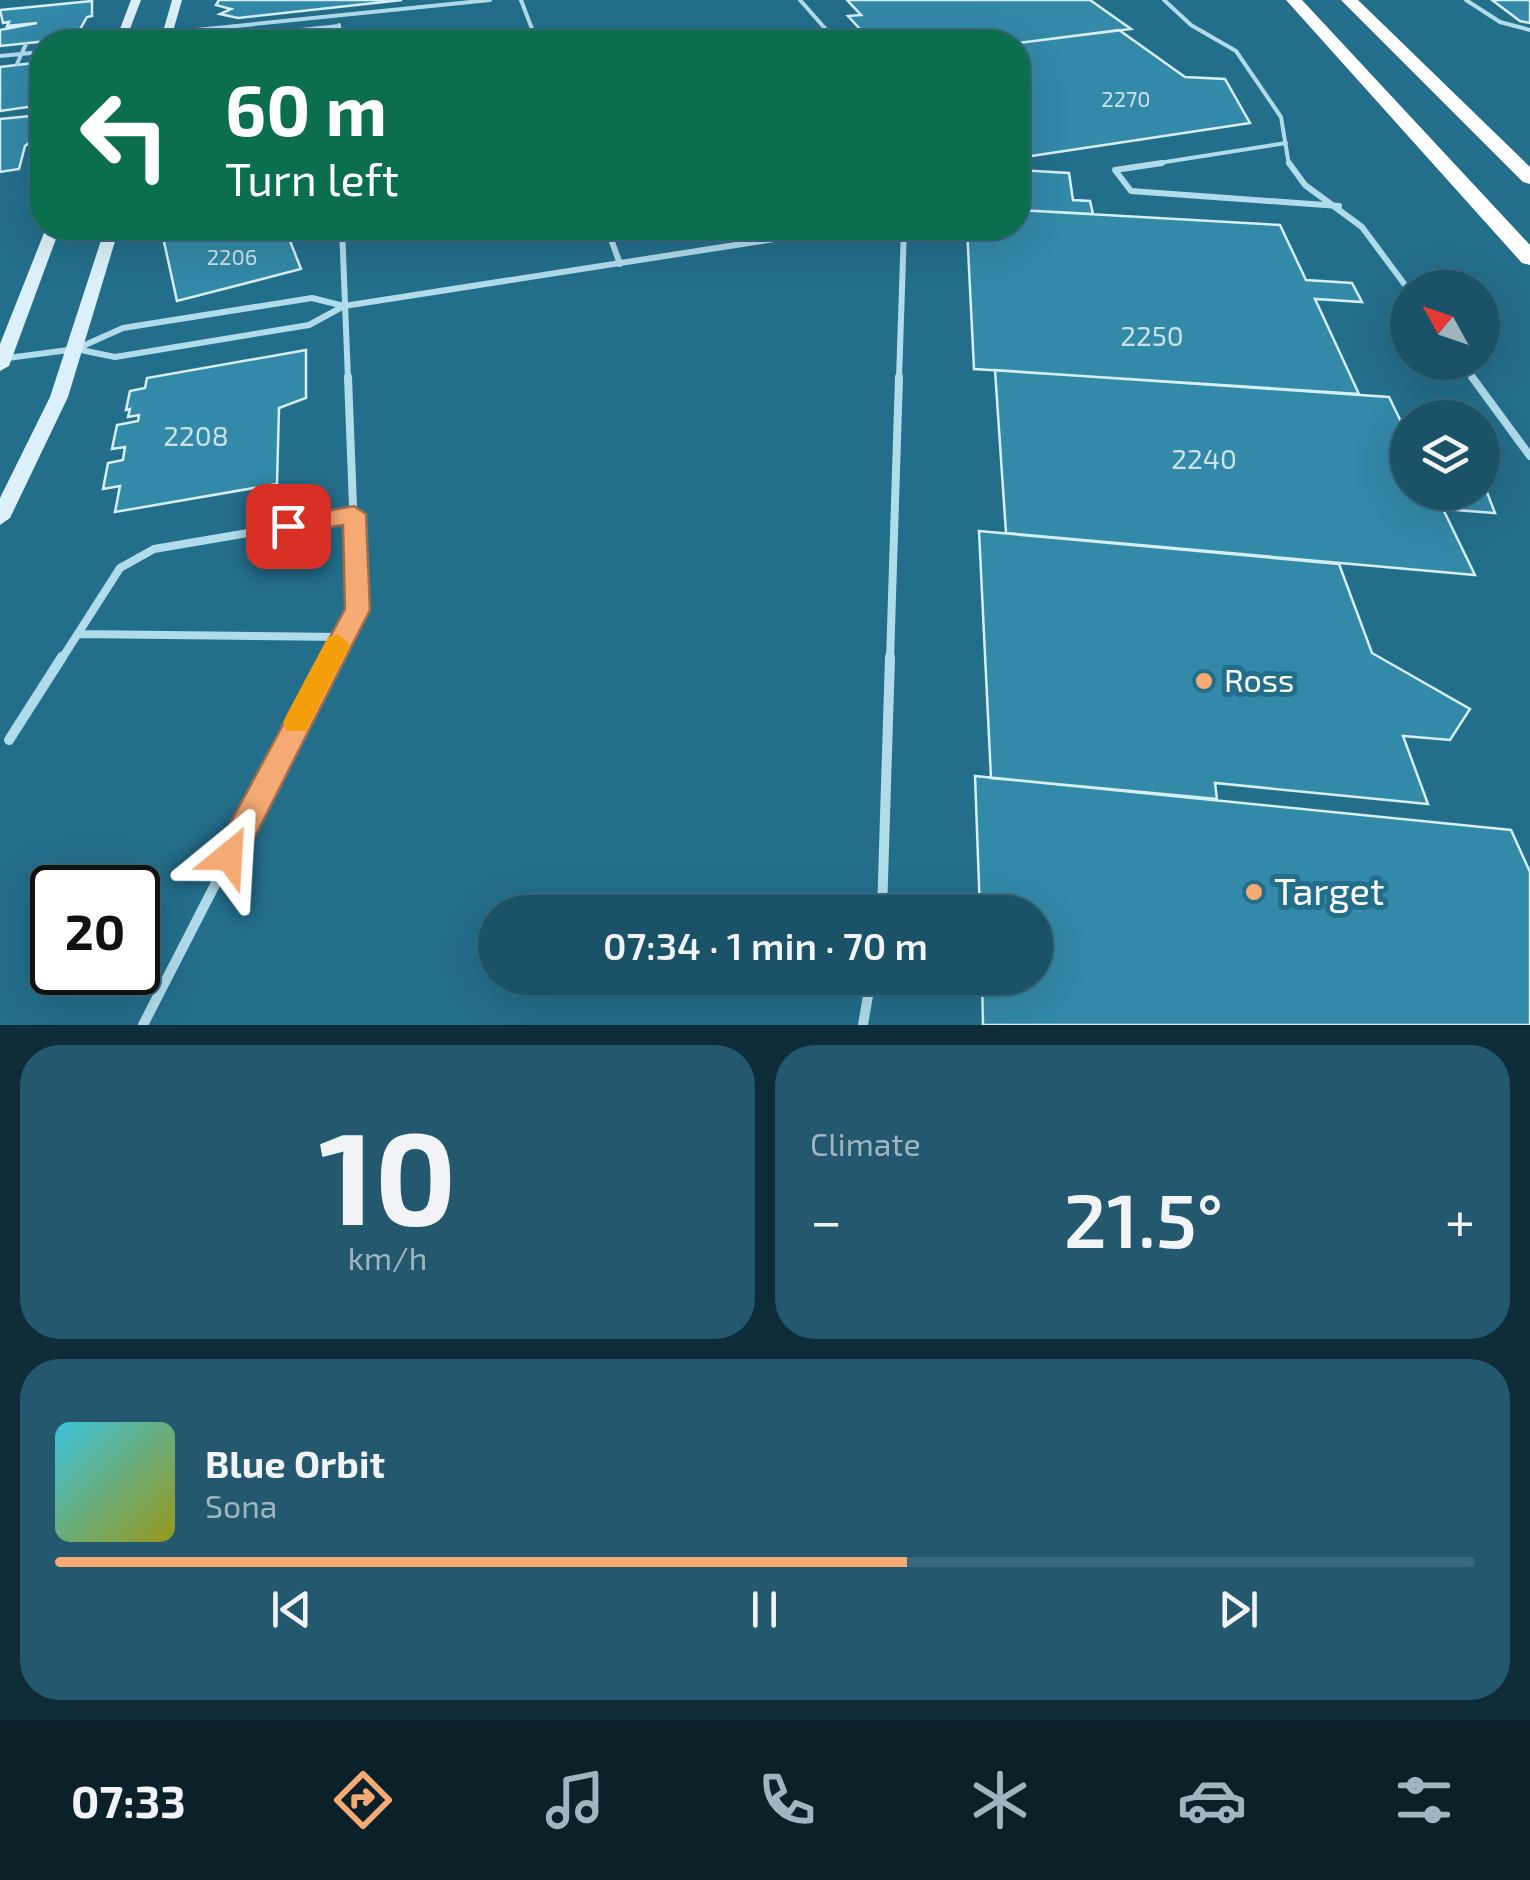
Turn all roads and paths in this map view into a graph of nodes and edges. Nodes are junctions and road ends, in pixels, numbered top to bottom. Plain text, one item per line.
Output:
1 (136, 0) edge
2 (177, 0) edge
3 (490, 0) edge
4 (522, 0) edge
5 (800, 0) edge
6 (1164, 0) edge
7 (1294, 0) edge
8 (1349, 0) edge
9 (1466, 0) edge
10 (339, 15) junction
11 (340, 26) junction
12 (127, 30) edge
13 (168, 30) edge
14 (226, 30) edge
15 (302, 30) edge
16 (340, 30) edge
17 (533, 30) edge
18 (826, 30) edge
19 (1530, 30) edge
20 (26, 44) dead end
21 (30, 53) edge
22 (22, 54) junction
23 (0, 56) edge
24 (17, 64) dead end
25 (1286, 143) junction
26 (1530, 178) edge
27 (1339, 206) junction
28 (48, 240) edge
29 (108, 240) edge
30 (342, 240) edge
31 (611, 240) edge
32 (770, 240) edge
33 (904, 240) edge
34 (1530, 258) edge
35 (620, 264) junction
36 (1393, 270) edge
37 (344, 306) junction
38 (76, 348) junction
39 (1, 362) edge
40 (1474, 380) edge
41 (1530, 456) edge
42 (354, 514) junction
43 (0, 518) edge
44 (78, 634) junction
45 (342, 637) junction
46 (10, 740) dead end
47 (883, 895) edge
48 (868, 995) edge
49 (143, 1025) edge
50 (863, 1025) edge

1 - 12 main road
2 - 13 main road
3 - 10 lane
4 - 17 lane
5 - 18 lane
6 - 25 lane
7 - 34 highway
8 - 26 highway
9 - 19 lane
10 - 11 lane
10 - 14 lane
11 - 15 lane
11 - 16 lane
20 - 22 lane
21 - 22 lane
22 - 23 lane
22 - 24 lane
25 - 27 lane
25 - 27 lane
27 - 36 lane
28 - 39 main road
29 - 38 main road
30 - 37 lane
31 - 35 lane
32 - 35 lane
33 - 47 lane
35 - 37 lane
37 - 38 lane
37 - 38 lane
37 - 42 lane
38 - 39 lane
38 - 43 main road
40 - 41 lane
42 - 44 lane
42 - 45 lane
44 - 45 lane
44 - 46 lane
45 - 49 lane
48 - 50 lane

